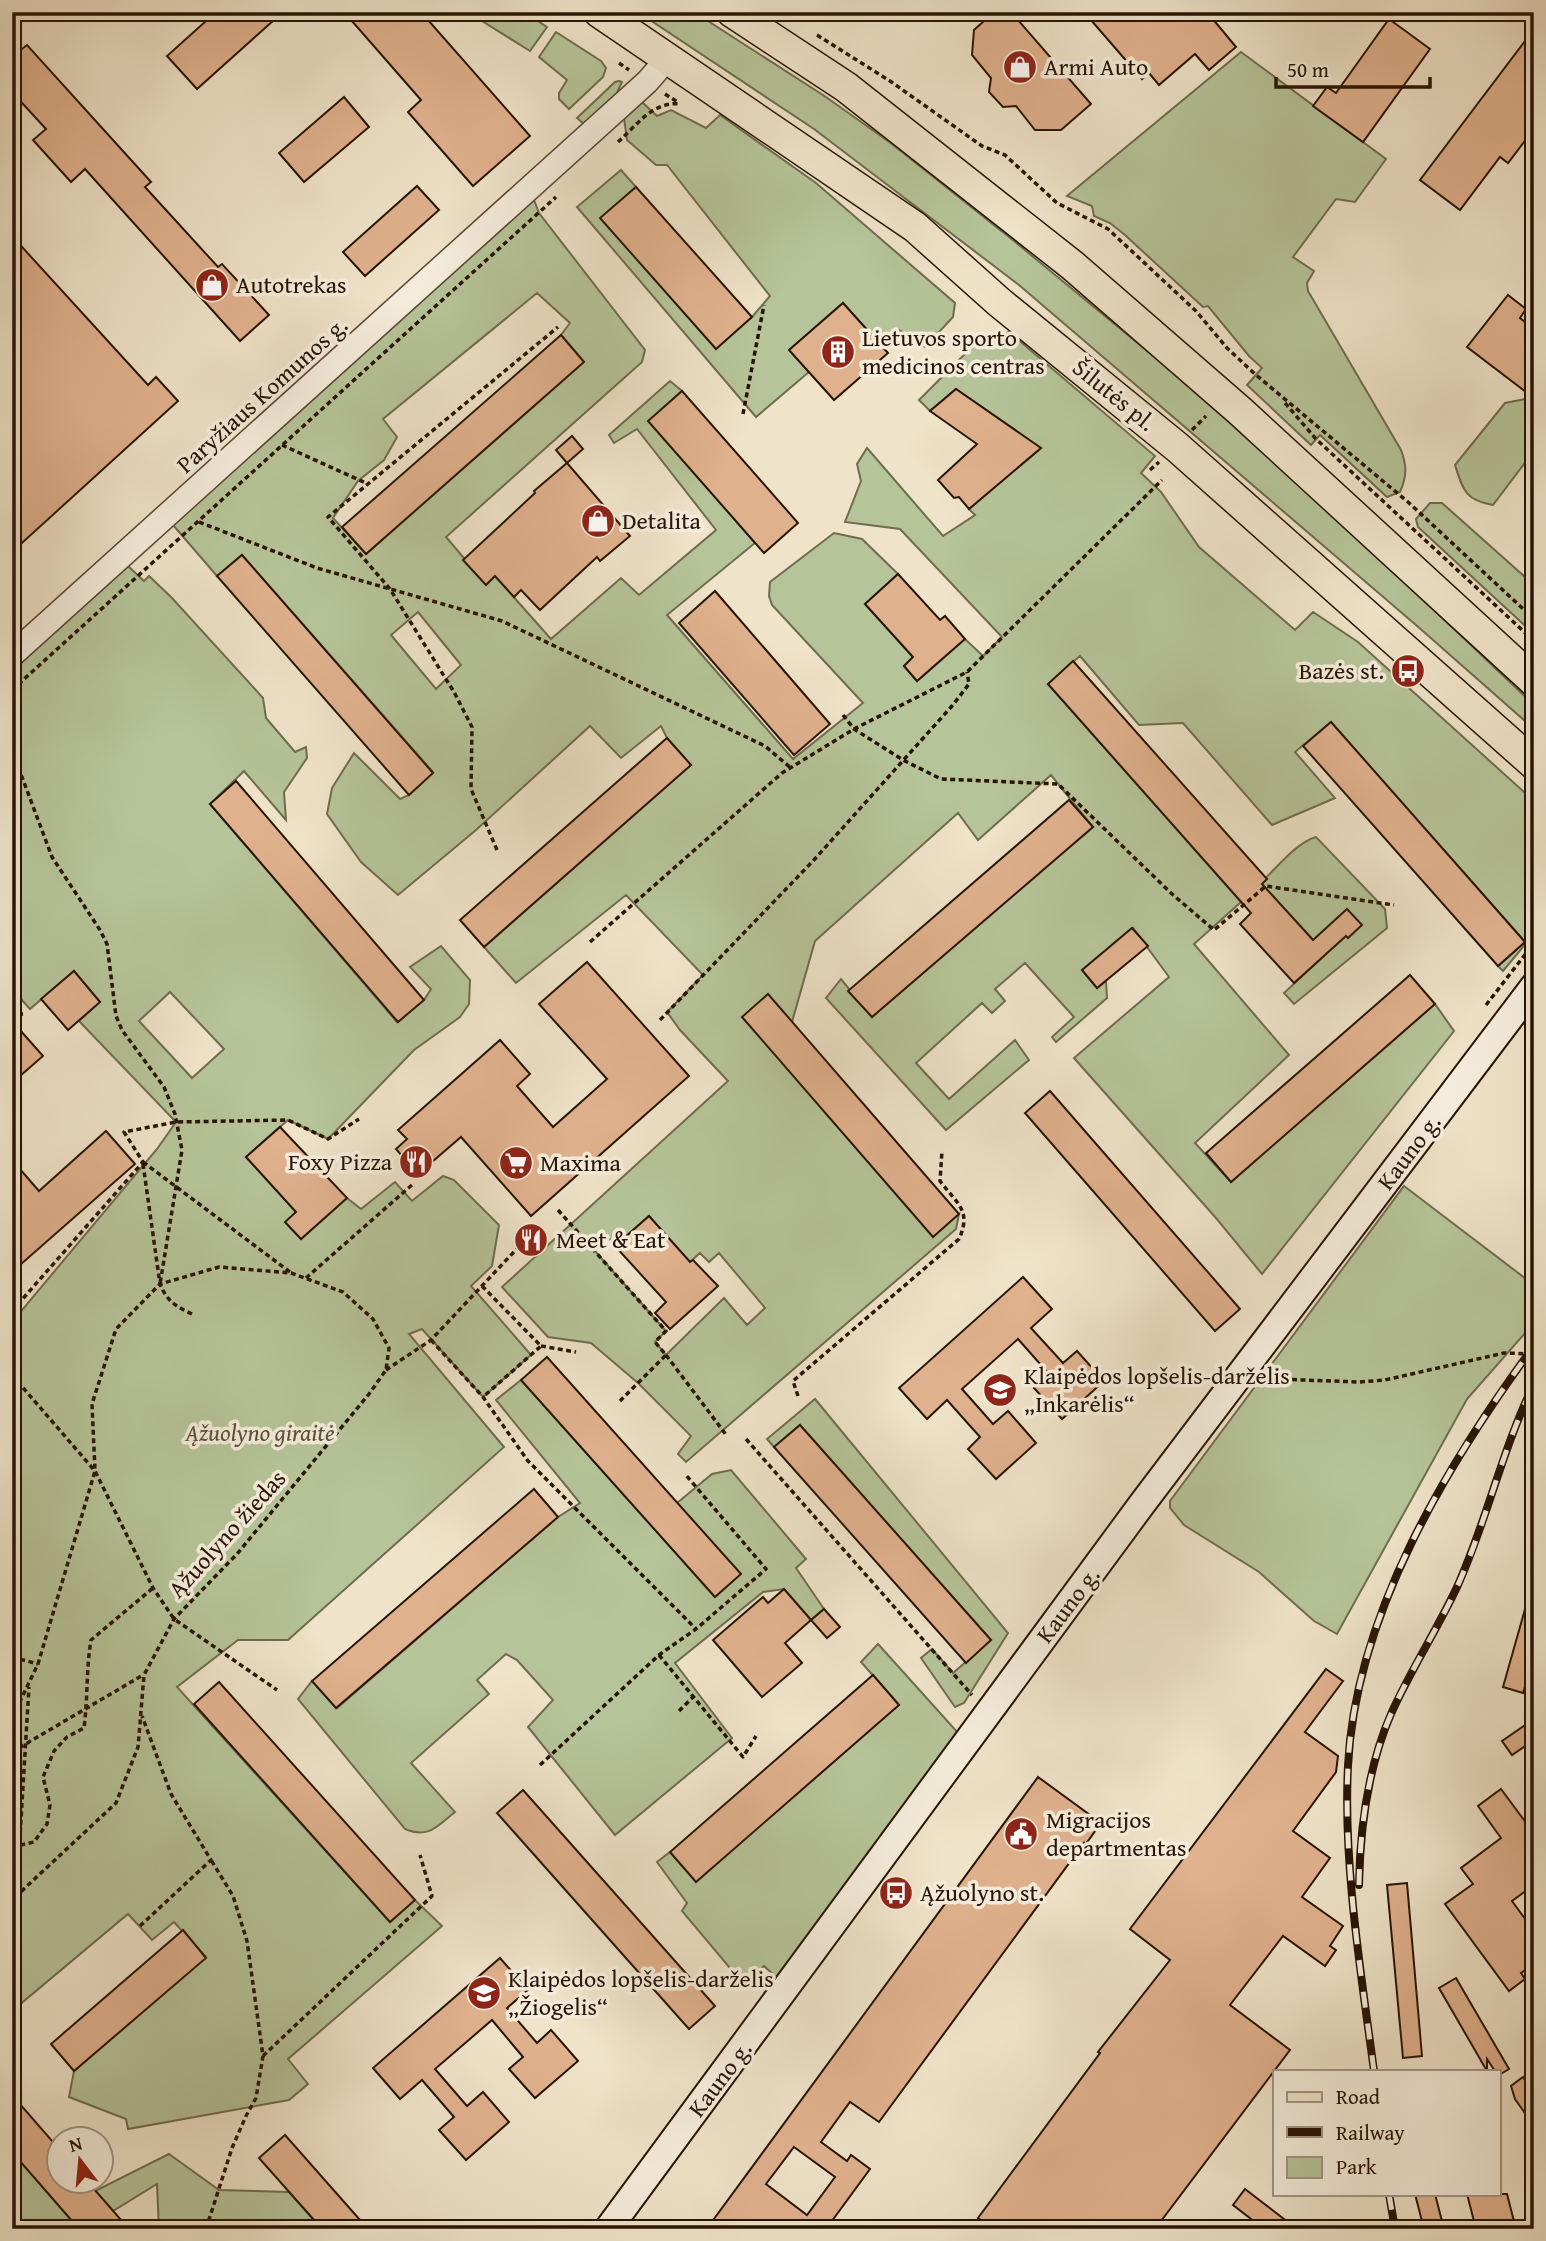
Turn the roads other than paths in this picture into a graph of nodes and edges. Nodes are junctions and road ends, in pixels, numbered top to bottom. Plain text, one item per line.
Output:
1 (599, 12) edge
2 (732, 12) edge
3 (668, 58) junction
4 (12, 655) edge
5 (1534, 681) edge
6 (1534, 764) edge
7 (1534, 986) edge
8 (608, 2229) edge

1 - 3 main road, Šilutės pl.
2 - 5 main road
3 - 4 street, Paryžiaus Komunos g.
3 - 6 main road, Šilutės pl.
7 - 8 main road, Kauno g.

